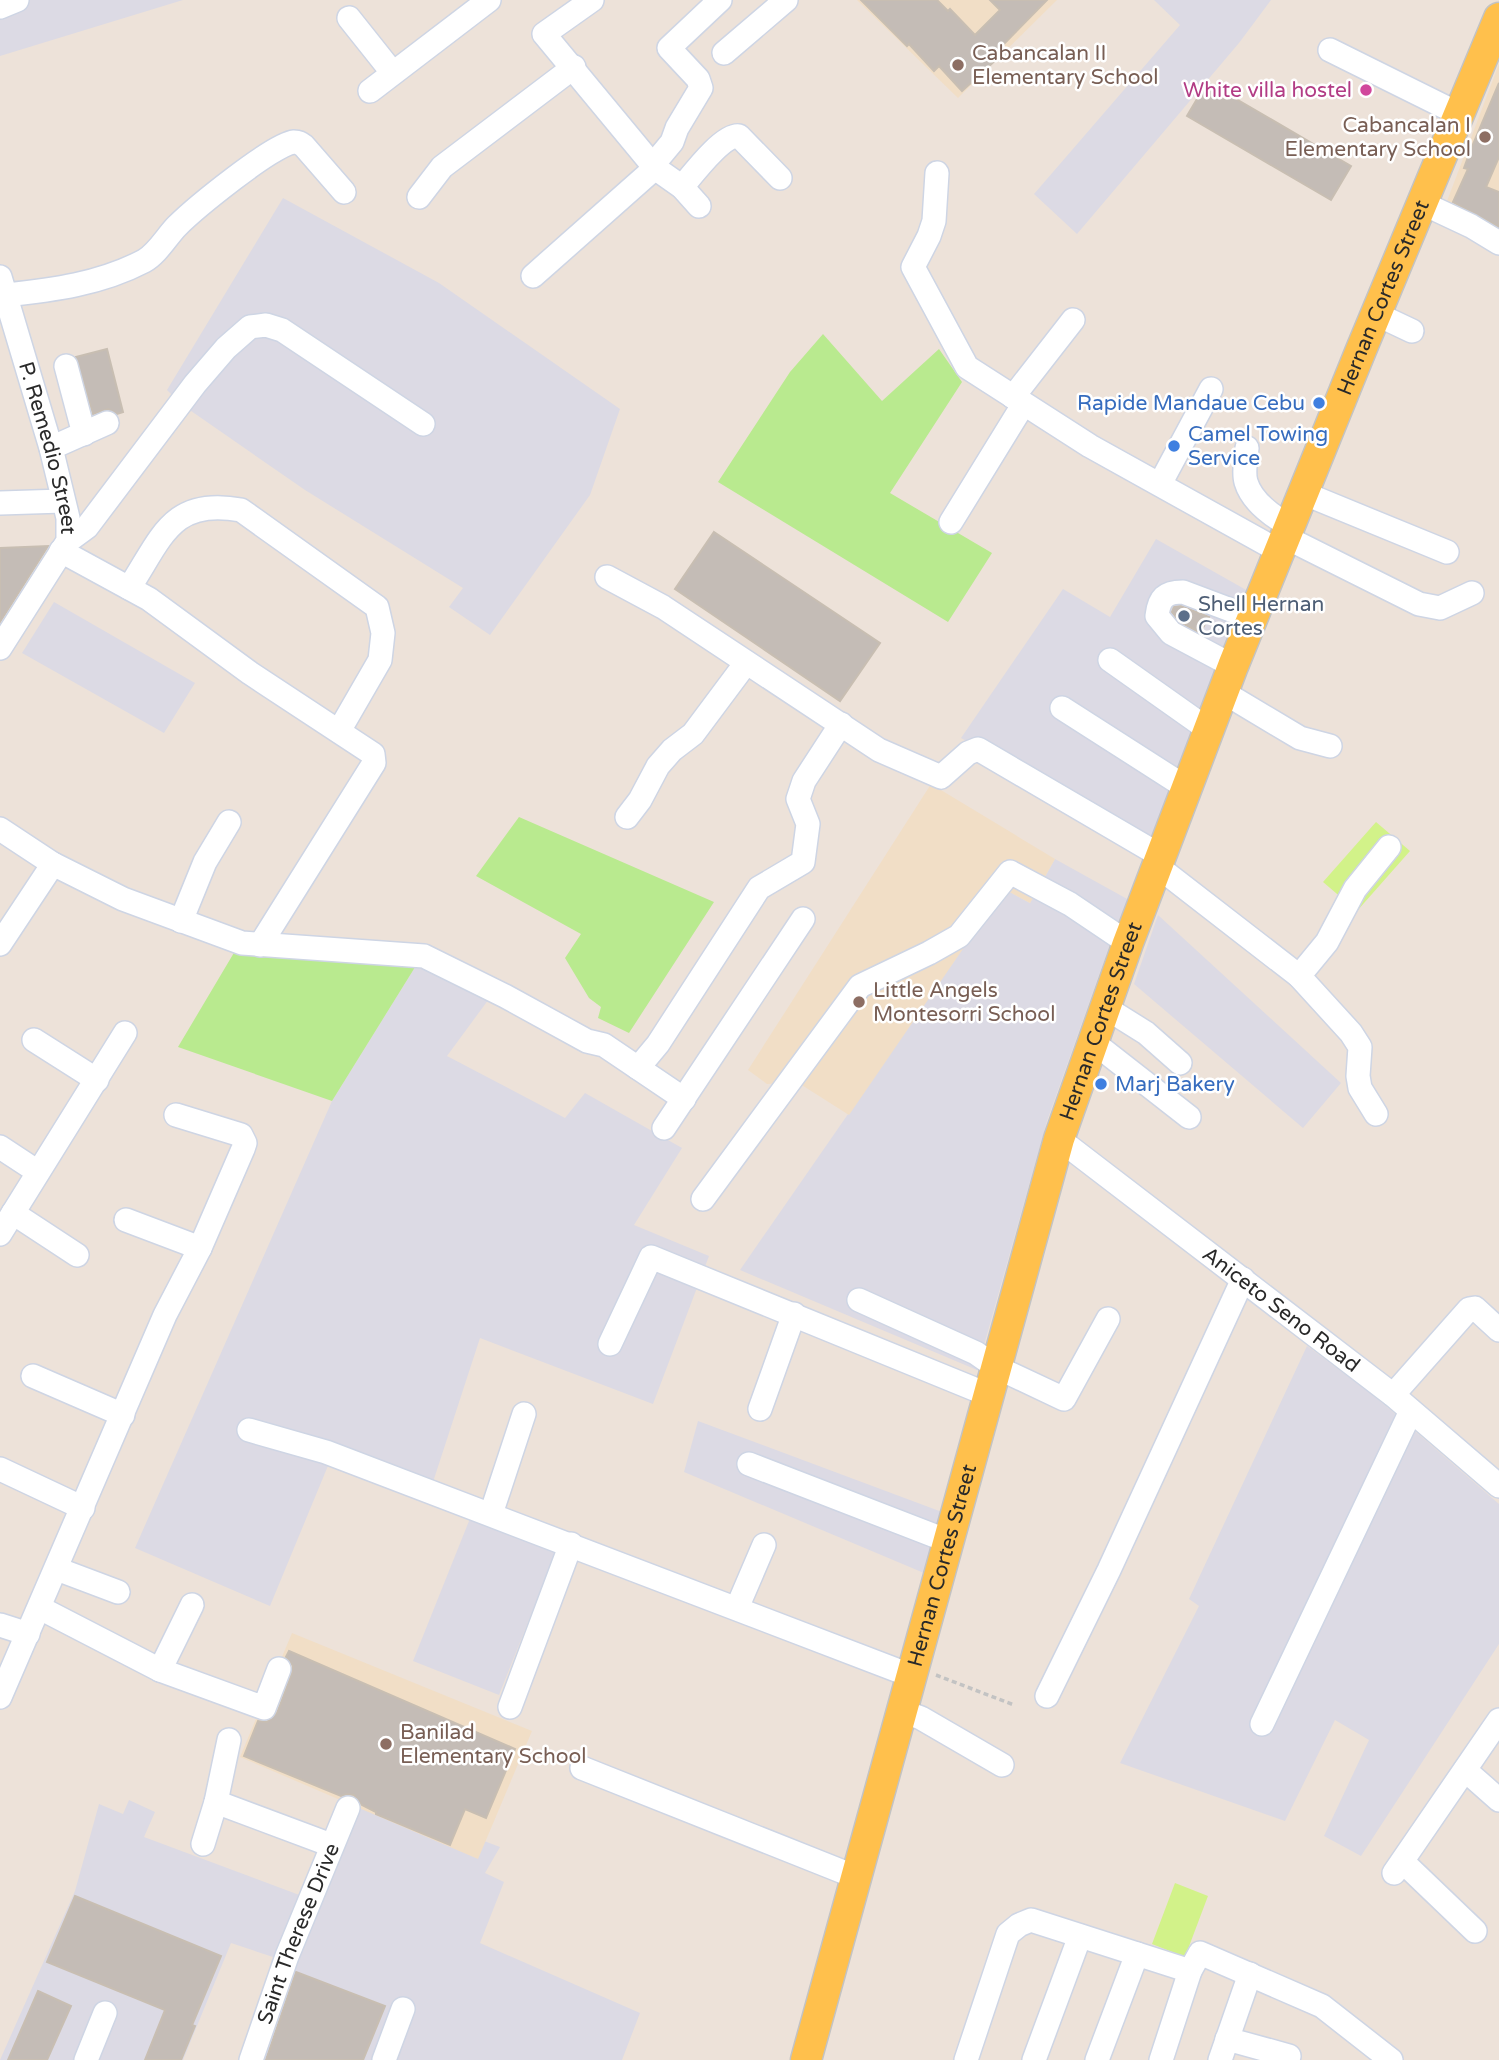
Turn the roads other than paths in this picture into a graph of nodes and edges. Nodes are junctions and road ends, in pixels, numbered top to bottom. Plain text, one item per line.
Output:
1 (17, 0) edge
2 (489, 0) edge
3 (592, 0) edge
4 (720, 0) edge
5 (786, 0) edge
6 (0, 7) edge
7 (349, 18) dead end
8 (1499, 18) edge
9 (1330, 50) dead end
10 (724, 52) dead end
11 (574, 67) junction
12 (392, 72) junction
13 (370, 91) dead end
14 (1459, 114) junction
15 (655, 168) junction
16 (937, 173) dead end
17 (780, 178) dead end
18 (682, 187) junction
19 (344, 192) dead end
20 (419, 197) dead end
21 (1422, 203) junction
22 (699, 206) dead end
23 (1499, 243) edge
24 (533, 276) dead end
25 (2, 286) edge
26 (1376, 314) junction
27 (1073, 320) dead end
28 (1412, 331) dead end
29 (66, 366) dead end
30 (1211, 389) dead end
31 (1018, 401) junction
32 (107, 424) dead end
33 (423, 424) dead end
34 (84, 434) junction
35 (1247, 447) dead end
36 (51, 449) junction
37 (1160, 484) junction
38 (1303, 493) junction
39 (63, 501) junction
40 (0, 503) edge
41 (951, 522) dead end
42 (1285, 538) junction
43 (65, 546) junction
44 (1447, 552) dead end
45 (607, 577) dead end
46 (129, 588) junction
47 (1472, 593) dead end
48 (1252, 618) junction
49 (0, 648) edge
50 (1110, 660) dead end
51 (746, 663) junction
52 (1228, 679) junction
53 (1062, 708) dead end
54 (841, 724) junction
55 (1209, 730) junction
56 (339, 731) junction
57 (1330, 746) dead end
58 (1187, 788) junction
59 (626, 817) dead end
60 (229, 822) dead end
61 (0, 829) edge
62 (1389, 847) dead end
63 (1159, 861) junction
64 (53, 864) junction
65 (803, 919) dead end
66 (181, 921) junction
67 (1128, 943) junction
68 (0, 944) edge
69 (260, 945) junction
70 (1299, 976) junction
71 (1106, 1008) junction
72 (125, 1033) dead end
73 (34, 1040) dead end
74 (1093, 1042) junction
75 (1180, 1063) dead end
76 (638, 1068) junction
77 (97, 1080) junction
78 (684, 1099) junction
79 (1376, 1114) dead end
80 (176, 1115) dead end
81 (1189, 1117) dead end
82 (664, 1128) dead end
83 (1059, 1139) junction
84 (0, 1147) edge
85 (37, 1172) junction
86 (703, 1199) dead end
87 (13, 1213) junction
88 (126, 1220) dead end
89 (0, 1234) edge
90 (200, 1248) junction
91 (77, 1255) dead end
92 (1243, 1279) junction
93 (859, 1300) dead end
94 (794, 1314) junction
95 (1108, 1319) dead end
96 (1499, 1330) edge
97 (610, 1344) dead end
98 (33, 1377) dead end
99 (993, 1381) junction
100 (1393, 1395) junction
101 (760, 1409) dead end
102 (1412, 1411) junction
103 (524, 1414) dead end
104 (123, 1415) junction
105 (249, 1430) dead end
106 (750, 1464) dead end
107 (0, 1469) edge
108 (1499, 1486) edge
109 (83, 1508) junction
110 (491, 1514) junction
111 (948, 1541) junction
112 (571, 1544) junction
113 (764, 1545) dead end
114 (57, 1569) junction
115 (118, 1592) dead end
116 (192, 1605) dead end
117 (40, 1608) junction
118 (737, 1608) junction
119 (0, 1625) edge
120 (29, 1634) junction
121 (279, 1669) dead end
122 (160, 1670) junction
123 (913, 1671) junction
124 (1047, 1696) dead end
125 (0, 1697) edge
126 (510, 1707) dead end
127 (902, 1711) junction
128 (1499, 1720) edge
129 (1262, 1724) dead end
130 (229, 1740) dead end
131 (1002, 1765) dead end
132 (582, 1768) dead end
133 (1465, 1770) junction
134 (1499, 1801) edge
135 (216, 1802) junction
136 (348, 1808) dead end
137 (203, 1844) dead end
138 (331, 1845) junction
139 (856, 1877) junction
140 (1475, 1931) dead end
141 (1080, 1936) junction
142 (1137, 1954) junction
143 (1190, 1971) junction
144 (1250, 1974) junction
145 (402, 2009) dead end
146 (105, 2013) dead end
147 (1224, 2050) edge
148 (86, 2060) edge
149 (251, 2060) edge
150 (384, 2060) edge
151 (806, 2060) edge
152 (966, 2060) edge
153 (1034, 2060) edge
154 (1097, 2060) edge
155 (1161, 2060) edge
156 (1287, 2060) edge
157 (1391, 2060) edge

1 - 6 street
2 - 12 street
3 - 11 street
4 - 15 street
5 - 10 street
7 - 12 street
8 - 14 main road, Hernan Cortes Street
9 - 14 street
11 - 15 street
11 - 20 street
12 - 13 street
14 - 21 main road, Hernan Cortes Street
15 - 18 street
15 - 24 street
16 - 31 street
17 - 18 street
18 - 22 street
19 - 25 street
21 - 23 street
21 - 26 main road, Hernan Cortes Street
25 - 36 street, P. Remedio Street
26 - 28 street
26 - 38 main road, Hernan Cortes Street
27 - 31 street
29 - 34 street
30 - 37 street
31 - 37 street
31 - 41 street
32 - 34 street
33 - 43 street
34 - 36 street
35 - 42 street
36 - 39 street, P. Remedio Street
37 - 42 street
38 - 42 main road, Hernan Cortes Street
38 - 44 street
39 - 40 street
39 - 43 street, P. Remedio Street
42 - 47 street
42 - 48 main road, Hernan Cortes Street
43 - 46 street
43 - 49 street, P. Remedio Street
45 - 51 street
46 - 56 street
46 - 56 street
48 - 52 main road, Hernan Cortes Street
48 - 52 street
50 - 55 street
51 - 54 street
51 - 59 street
52 - 55 main road, Hernan Cortes Street
52 - 57 street
53 - 58 street
54 - 63 street
54 - 76 street
55 - 58 main road, Hernan Cortes Street
56 - 69 street
58 - 63 main road, Hernan Cortes Street
60 - 66 street
61 - 64 street
62 - 70 street
63 - 67 main road, Hernan Cortes Street
63 - 70 street
64 - 66 street
64 - 68 street
65 - 78 street
66 - 69 street
67 - 71 main road, Hernan Cortes Street
67 - 86 street
69 - 76 street
70 - 79 street
71 - 74 main road, Hernan Cortes Street
71 - 75 street
72 - 77 street
73 - 77 street
74 - 81 street
74 - 83 main road, Hernan Cortes Street
76 - 78 street
77 - 85 street
78 - 82 street
80 - 90 street
83 - 92 street, Aniceto Seno Road
83 - 99 main road, Hernan Cortes Street
84 - 85 street
85 - 87 street
87 - 89 street
87 - 91 street
88 - 90 street
90 - 104 street
92 - 100 street, Aniceto Seno Road
92 - 124 street
93 - 99 street
94 - 97 street
94 - 99 street
94 - 101 street
95 - 99 street
96 - 100 street
98 - 104 street
99 - 111 main road, Hernan Cortes Street
100 - 102 street, Aniceto Seno Road
102 - 108 street, Aniceto Seno Road
102 - 129 street
103 - 110 street
104 - 109 street
105 - 110 street
106 - 111 street
107 - 109 street
109 - 114 street
110 - 112 street
111 - 123 main road, Hernan Cortes Street
112 - 118 street
112 - 126 street
113 - 118 street
114 - 115 street
114 - 117 street
116 - 122 street
117 - 120 street
117 - 122 street
118 - 123 street
119 - 120 street
120 - 125 street
121 - 122 street
123 - 127 main road, Hernan Cortes Street
127 - 131 street
127 - 139 main road, Hernan Cortes Street
128 - 133 street
130 - 135 street
132 - 139 street
133 - 134 street
133 - 140 street
135 - 137 street
135 - 138 street
136 - 138 street, Saint Therese Drive
138 - 149 street, Saint Therese Drive
139 - 151 main road, Hernan Cortes Street
141 - 142 street
141 - 152 street
141 - 153 street
142 - 143 street
142 - 154 street
143 - 144 street
143 - 155 street
144 - 147 street
144 - 157 street
145 - 150 street
146 - 148 street
147 - 156 street

